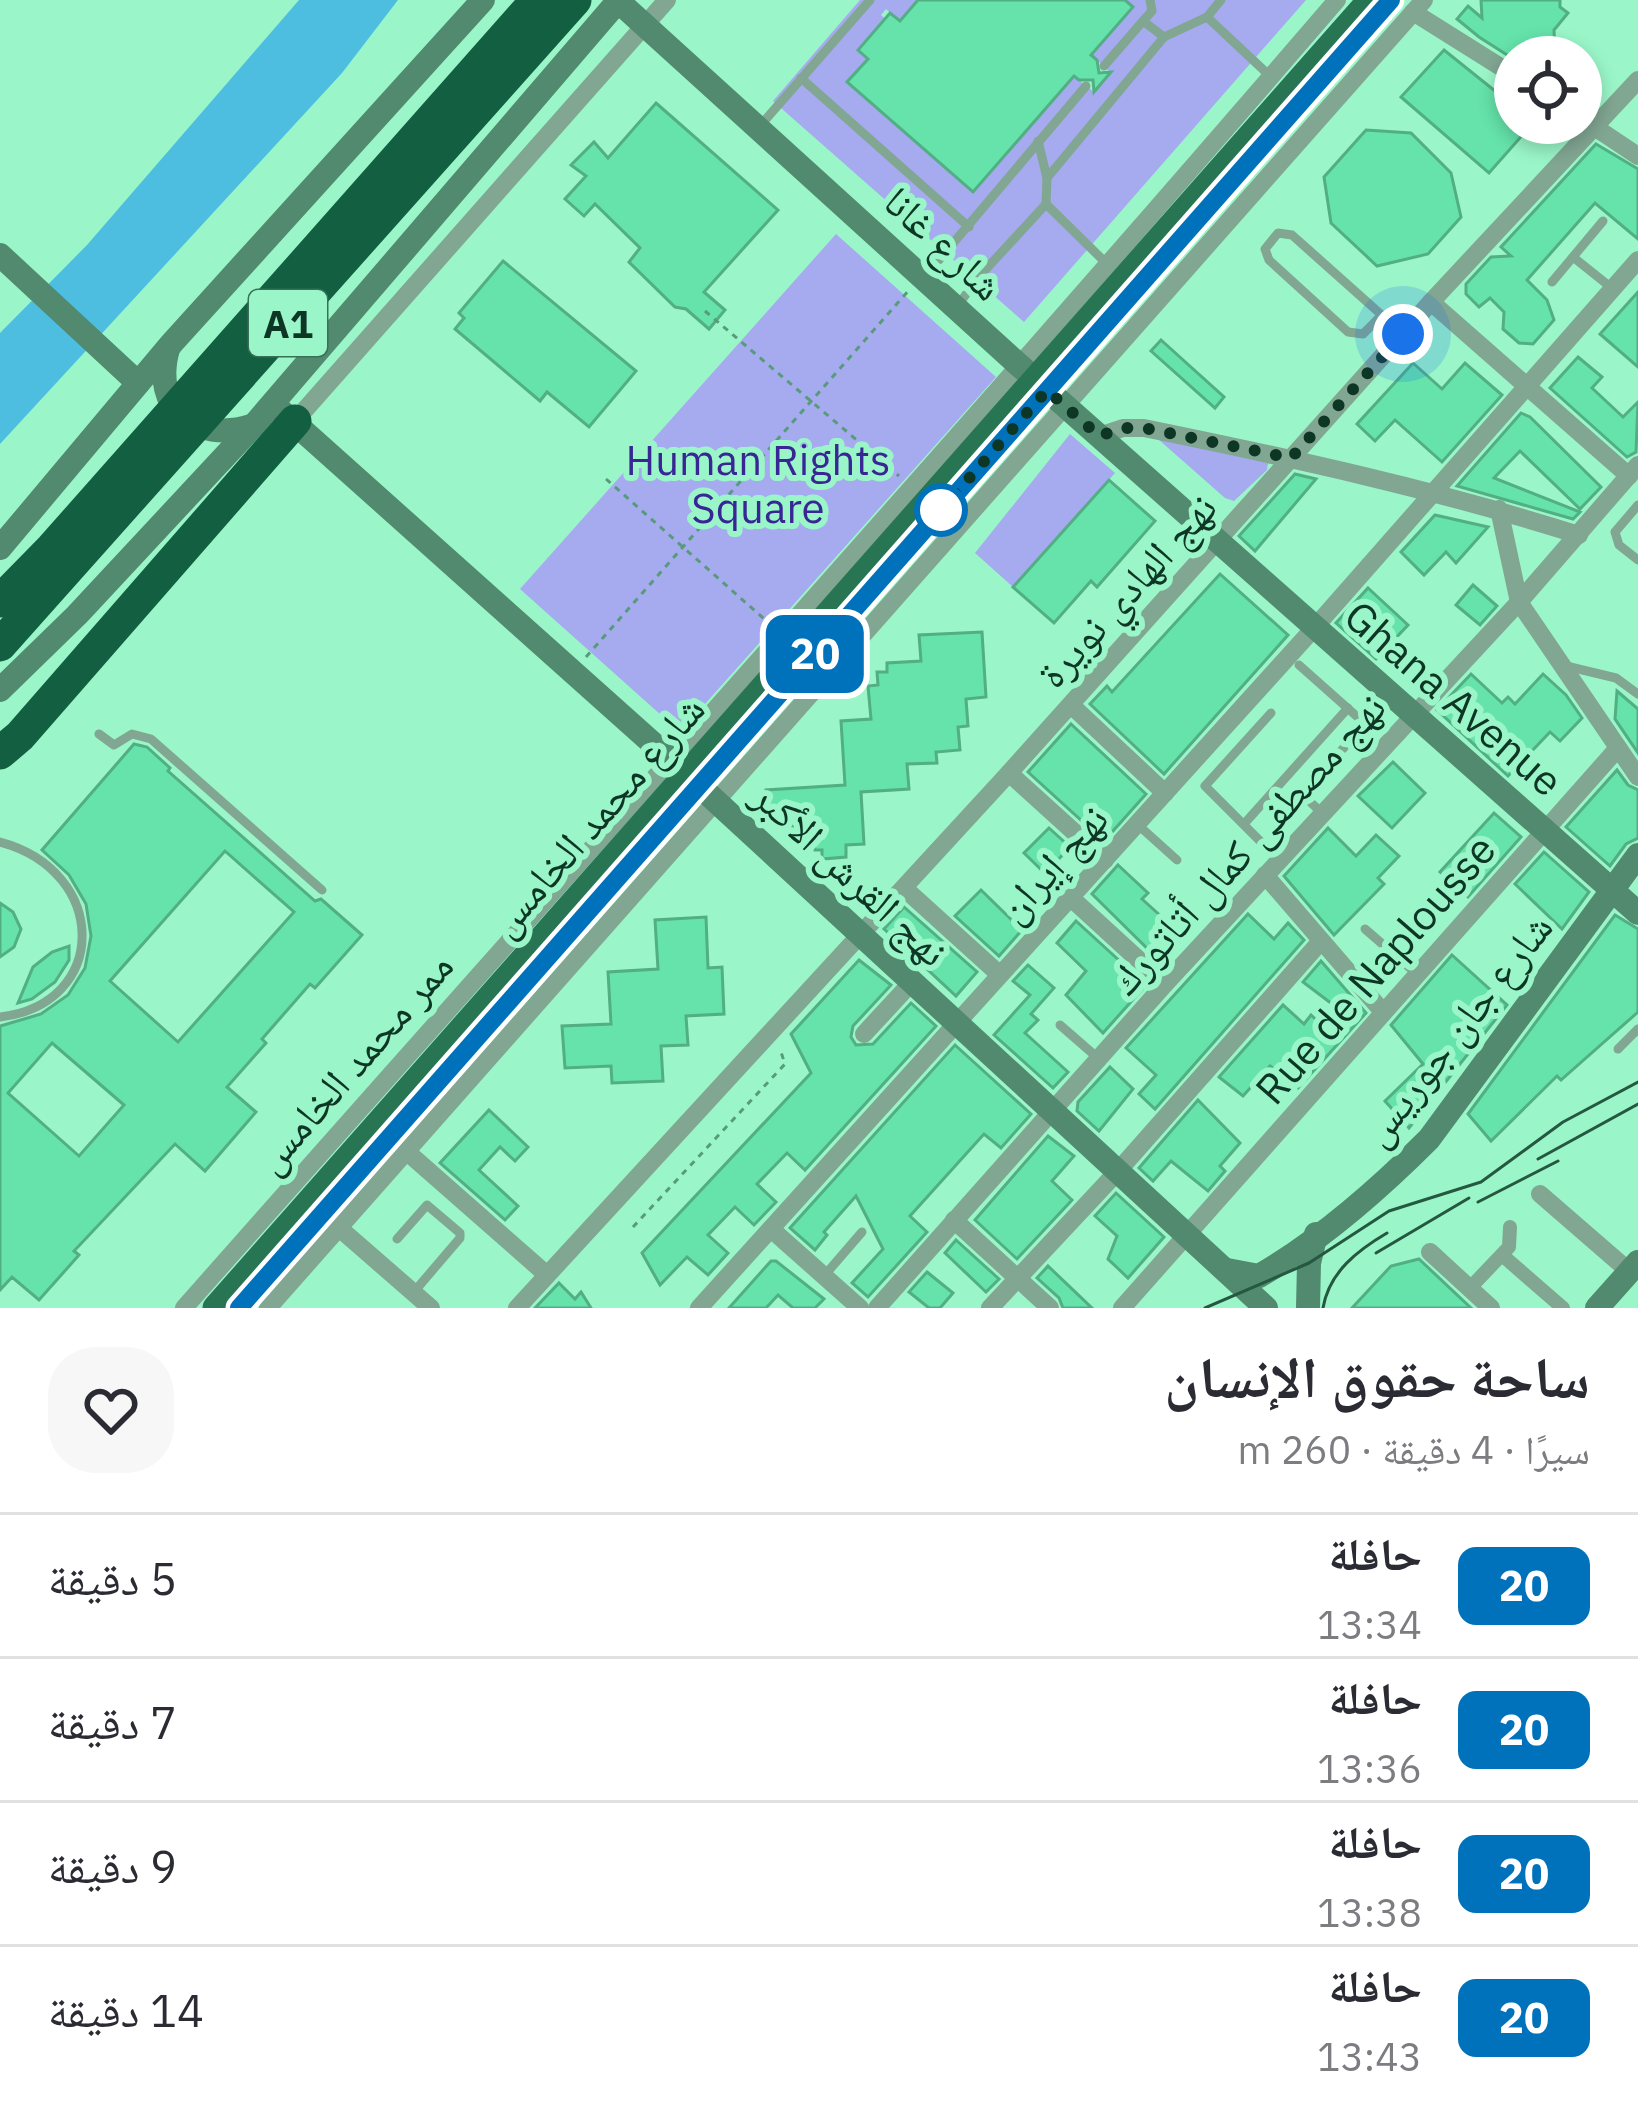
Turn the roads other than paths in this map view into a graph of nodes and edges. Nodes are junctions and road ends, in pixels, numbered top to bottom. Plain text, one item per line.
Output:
1 (483, 0) edge
2 (537, 0) edge
3 (574, 0) edge
4 (619, 0) edge
5 (667, 0) edge
6 (869, 0) edge
7 (1150, 0) edge
8 (1221, 0) edge
9 (1337, 0) edge
10 (1371, 0) edge
11 (1410, 4) edge
12 (1207, 16) junction
13 (1143, 21) junction
14 (645, 25) junction
15 (1165, 37) junction
16 (1494, 62) edge
17 (1104, 66) dead end
18 (1271, 77) junction
19 (801, 78) junction
20 (1638, 80) edge
21 (1086, 86) dead end
22 (1602, 110) edge
23 (759, 127) junction
24 (1602, 132) edge
25 (1038, 141) junction
26 (1568, 144) edge
27 (1638, 156) edge
28 (1047, 178) junction
29 (1046, 204) junction
30 (1603, 221) dead end
31 (970, 226) junction
32 (1573, 257) junction
33 (1638, 260) edge
34 (6, 261) edge
35 (1108, 265) junction
36 (924, 277) junction
37 (1552, 282) dead end
38 (1613, 289) junction
39 (1432, 302) junction
40 (957, 307) junction
41 (1382, 315) junction
42 (1403, 334) junction
43 (168, 349) junction
44 (138, 383) junction
45 (1042, 385) junction
46 (1528, 387) junction
47 (284, 413) junction
48 (254, 425) junction
49 (1099, 436) junction
50 (1291, 458) junction
51 (1629, 475) edge
52 (1434, 494) junction
53 (1638, 503) edge
54 (1499, 509) junction
55 (1579, 535) junction
56 (1219, 542) junction
57 (0, 548) edge
58 (1638, 560) edge
59 (0, 602) edge
60 (1519, 602) junction
61 (1315, 627) junction
62 (0, 645) edge
63 (1299, 664) dead end
64 (1562, 665) junction
65 (0, 690) edge
66 (1638, 694) edge
67 (1071, 705) junction
68 (1348, 708) junction
69 (1271, 713) dead end
70 (1414, 714) junction
71 (99, 734) dead end
72 (1618, 748) junction
73 (0, 753) edge
74 (1009, 773) junction
75 (1638, 777) edge
76 (693, 780) junction
77 (1166, 793) junction
78 (1323, 814) junction
79 (1137, 824) junction
80 (1244, 824) junction
81 (1545, 830) junction
82 (0, 842) edge
83 (1262, 843) dead end
84 (1638, 855) edge
85 (1105, 860) junction
86 (1177, 860) dead end
87 (1265, 875) junction
88 (904, 888) junction
89 (322, 890) dead end
90 (1613, 891) junction
91 (1070, 897) junction
92 (1638, 913) edge
93 (1365, 929) dead end
94 (860, 935) junction
95 (1321, 940) junction
96 (999, 974) junction
97 (1417, 974) junction
98 (912, 982) junction
99 (1165, 984) junction
100 (1383, 1012) junction
101 (0, 1017) edge
102 (957, 1023) junction
103 (1060, 1025) dead end
104 (1638, 1029) edge
105 (864, 1034) dead end
106 (1618, 1049) dead end
107 (1099, 1058) junction
108 (1053, 1110) junction
109 (406, 1151) junction
110 (1118, 1171) junction
111 (1540, 1194) dead end
112 (954, 1220) junction
113 (1510, 1227) dead end
114 (338, 1228) junction
115 (771, 1229) junction
116 (862, 1232) dead end
117 (1316, 1234) junction
118 (1187, 1238) junction
119 (397, 1239) dead end
120 (1430, 1252) dead end
121 (1502, 1255) junction
122 (1634, 1267) edge
123 (1224, 1269) junction
124 (546, 1274) junction
125 (824, 1276) junction
126 (1018, 1277) junction
127 (1470, 1288) junction
128 (413, 1292) junction
129 (184, 1308) edge
130 (216, 1308) edge
131 (239, 1308) edge
132 (268, 1308) edge
133 (431, 1308) edge
134 (517, 1308) edge
135 (699, 1308) edge
136 (860, 1308) edge
137 (877, 1308) edge
138 (990, 1308) edge
139 (1050, 1308) edge
140 (1122, 1308) edge
141 (1266, 1308) edge
142 (1308, 1308) edge
143 (1491, 1308) edge
144 (1563, 1308) edge
145 (1597, 1308) edge

1 - 43 main road
2 - 59 highway, A1, bridge
3 - 62 highway, A1, bridge
4 - 14 main road, شارع غانا
4 - 47 main road
5 - 14 street
6 - 19 lane
7 - 13 lane
8 - 12 lane
9 - 18 street, ممر محمد الخامس
10 - 45 main road, شارع محمد الخامس
11 - 16 street
11 - 45 main road, شارع محمد الخامس
12 - 15 lane
12 - 18 lane
13 - 15 lane
13 - 17 lane
14 - 23 main road, شارع غانا
14 - 47 street
15 - 28 lane
18 - 35 street, ممر محمد الخامس
19 - 23 lane
19 - 31 lane
20 - 22 street, نهج الهادي نويرة
21 - 25 lane
23 - 36 main road, شارع غانا
24 - 27 street
25 - 28 lane
25 - 31 lane
26 - 39 street, نهج الهادي نويرة
28 - 29 lane
29 - 35 lane
29 - 40 lane
30 - 32 lane
31 - 36 lane
32 - 37 lane
32 - 38 lane
33 - 38 street, نهج إيران
34 - 44 main road
35 - 45 street, ممر محمد الخامس
36 - 40 main road, شارع غانا
38 - 46 street, نهج إيران
39 - 42 street, نهج الهادي نويرة
39 - 46 street
40 - 45 main road, شارع غانا
41 - 41 lane
41 - 42 lane
42 - 50 street, نهج الهادي نويرة
43 - 44 main road
43 - 48 main road
44 - 57 main road
45 - 49 main road, شارع غانا
45 - 76 main road, شارع محمد الخامس
45 - 76 street, شارع محمد الخامس
45 - 76 street, ممر محمد الخامس
46 - 51 street
46 - 52 street, نهج إيران
47 - 48 main road
47 - 73 highway
47 - 76 main road, نهج القرش الأكبر
48 - 65 main road
49 - 50 street
49 - 56 main road, شارع غانا
50 - 52 street
50 - 56 street, نهج الهادي نويرة
51 - 53 lane
51 - 55 street, نهج مصطفى كمال أتاتورك
52 - 54 street
52 - 61 street, نهج إيران
53 - 58 lane
54 - 55 street
54 - 60 street
55 - 60 street, نهج مصطفى كمال أتاتورك
56 - 61 main road, Ghana Avenue
56 - 67 street, نهج الهادي نويرة
60 - 64 street
60 - 70 street, نهج مصطفى كمال أتاتورك
61 - 70 main road, Ghana Avenue
61 - 77 street, نهج إيران
63 - 68 lane
64 - 66 lane
64 - 72 street
67 - 74 street, نهج الهادي نويرة
67 - 77 street
68 - 78 lane
68 - 80 lane
69 - 80 lane
70 - 78 street, نهج مصطفى كمال أتاتورك
70 - 81 main road, Ghana Avenue
71 - 89 lane
72 - 75 street
72 - 81 street, Rue de Naplousse
74 - 85 street
74 - 88 street, نهج الهادي نويرة
76 - 94 main road, نهج القرش الأكبر
76 - 109 street, شارع محمد الخامس
76 - 129 street, ممر محمد الخامس
76 - 130 main road, شارع محمد الخامس
76 - 131 main road, شارع محمد الخامس
77 - 79 street, نهج إيران
78 - 87 street, نهج مصطفى كمال أتاتورك
79 - 85 street, نهج إيران
79 - 86 lane
80 - 83 lane
81 - 90 main road, Ghana Avenue
81 - 97 street, Rue de Naplousse
82 - 101 lane
84 - 90 main road, شارع جان جوريس
85 - 91 street, نهج إيران
87 - 95 street
87 - 99 street, نهج مصطفى كمال أتاتورك
88 - 94 street, نهج الهادي نويرة
88 - 96 street
90 - 92 main road, Ghana Avenue
90 - 117 main road, شارع جان جوريس
91 - 96 street, نهج إيران
91 - 99 street
93 - 97 lane
94 - 98 main road, نهج القرش الأكبر
94 - 124 street, نهج الهادي نويرة
95 - 100 street
95 - 110 street
96 - 102 street, نهج إيران
97 - 100 street, Rue de Naplousse
98 - 102 main road, نهج القرش الأكبر
98 - 105 street
99 - 107 street, نهج مصطفى كمال أتاتورك
100 - 118 street, Rue de Naplousse
102 - 108 main road, نهج القرش الأكبر
102 - 115 street, نهج إيران
103 - 107 lane
104 - 106 lane
107 - 108 street, نهج مصطفى كمال أتاتورك
108 - 110 main road, نهج القرش الأكبر
108 - 112 street, نهج مصطفى كمال أتاتورك
109 - 114 street, شارع محمد الخامس
109 - 124 street
110 - 118 main road, نهج القرش الأكبر
110 - 126 street
111 - 122 street
112 - 126 street
112 - 137 street, نهج مصطفى كمال أتاتورك
113 - 121 street
114 - 128 street
114 - 132 street, شارع محمد الخامس
115 - 125 street
115 - 135 street, نهج إيران
116 - 125 lane
117 - 123 main road, شارع جان جوريس
117 - 142 main road
118 - 123 main road, نهج القرش الأكبر
118 - 140 street, Rue de Naplousse
119 - 128 lane
120 - 127 street
121 - 127 street
121 - 144 street
122 - 145 main road
123 - 141 main road, نهج القرش الأكبر
124 - 134 street, نهج الهادي نويرة
125 - 136 street
126 - 138 street
126 - 139 street
127 - 143 street
128 - 133 street

